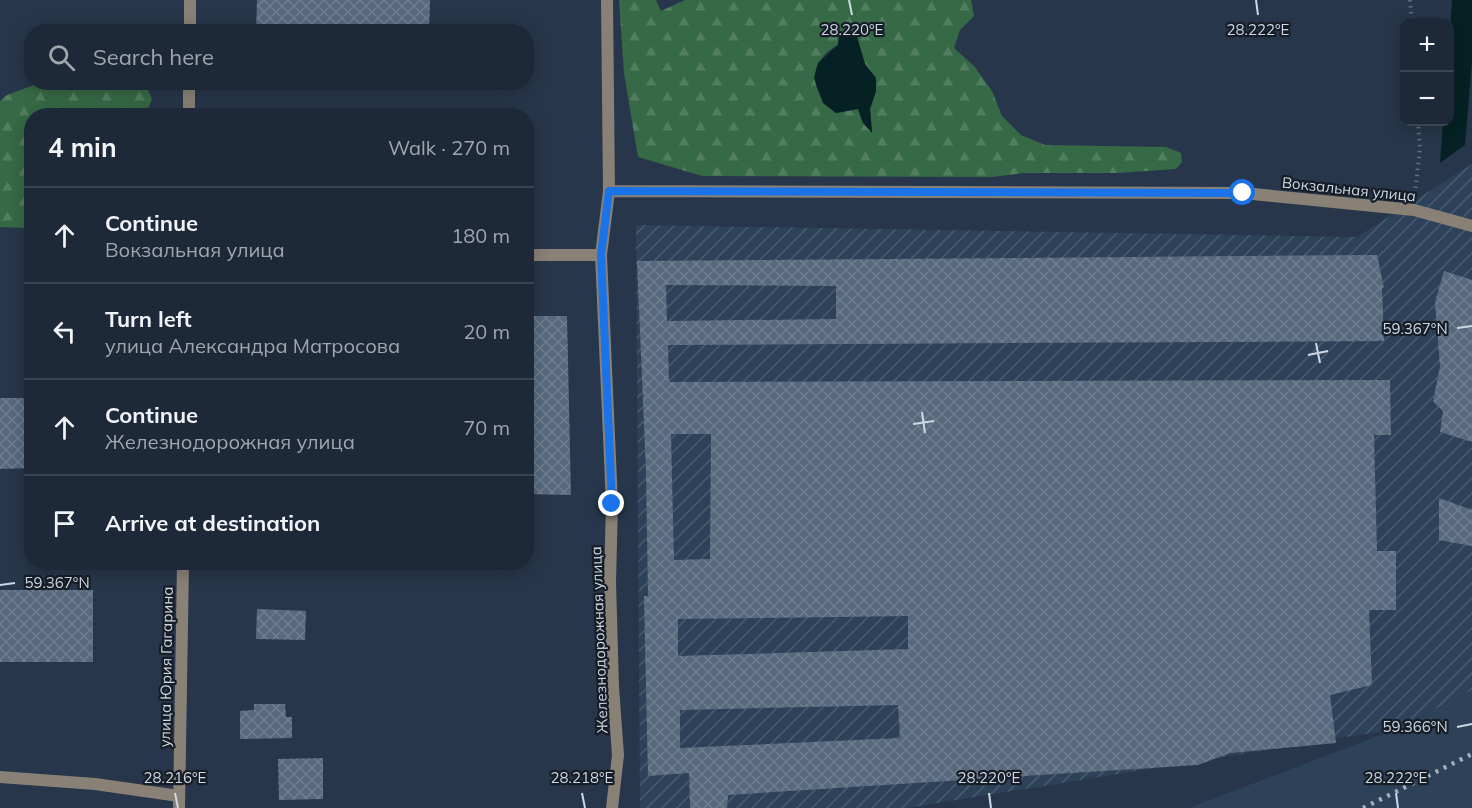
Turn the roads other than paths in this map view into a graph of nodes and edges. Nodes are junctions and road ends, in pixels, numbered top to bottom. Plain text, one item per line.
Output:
1 (190, 0) edge
2 (607, 0) edge
3 (190, 24) edge
4 (189, 90) edge
5 (189, 108) edge
6 (609, 191) junction
7 (1472, 226) edge
8 (534, 255) edge
9 (601, 255) junction
10 (183, 570) edge
11 (0, 777) edge
12 (179, 802) edge
13 (612, 808) edge

1 - 3 street
2 - 6 street, Железнодорожная улица
4 - 5 street
6 - 7 street, Вокзальная улица
6 - 9 street, Железнодорожная улица
8 - 9 street
9 - 13 street, Железнодорожная улица
10 - 12 street, улица Юрия Гагарина
11 - 12 street

